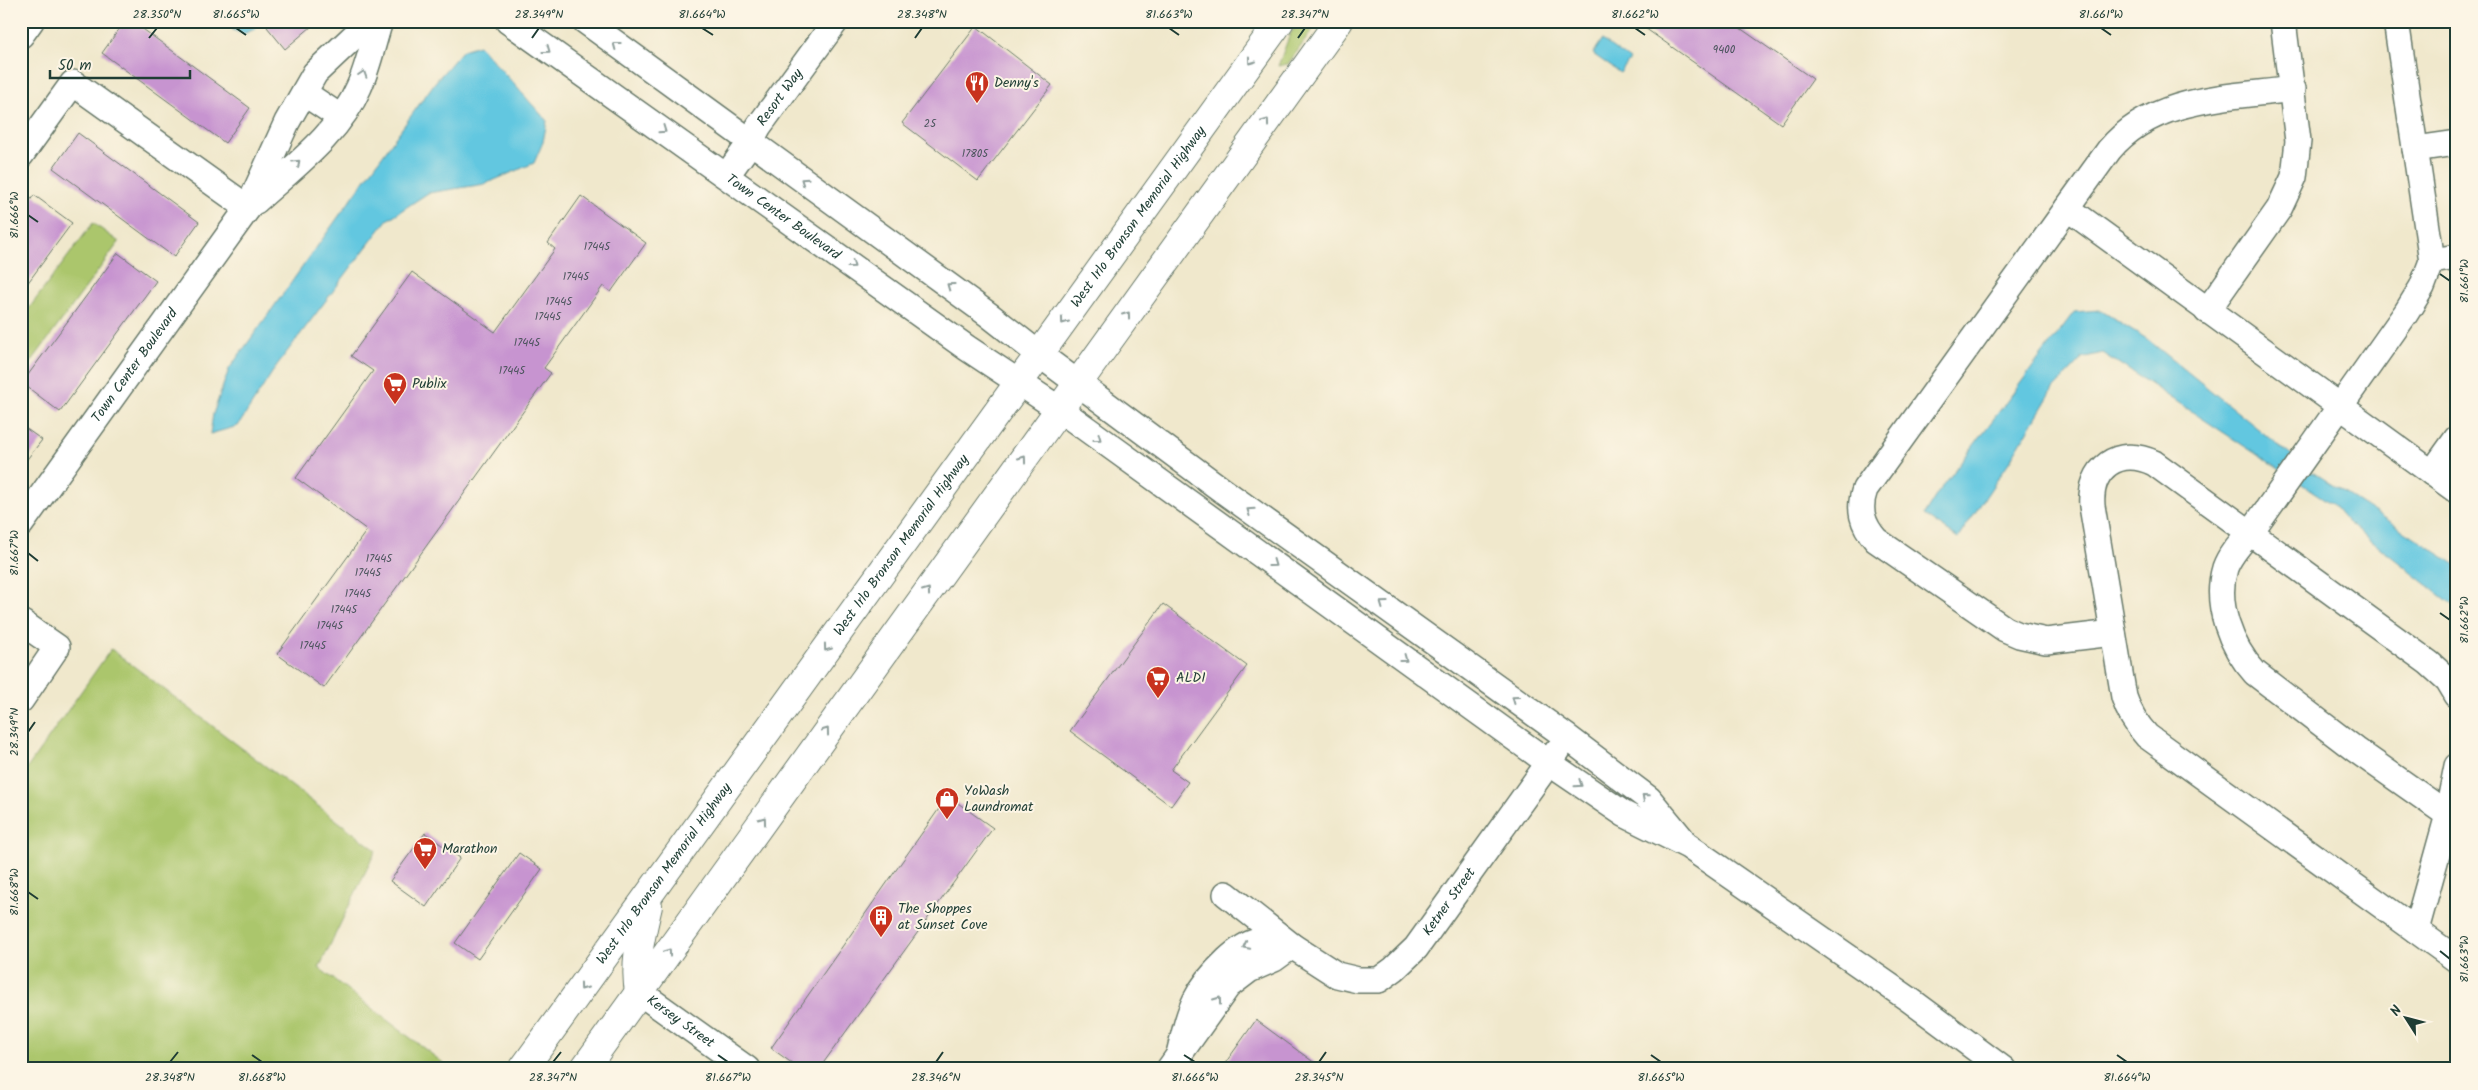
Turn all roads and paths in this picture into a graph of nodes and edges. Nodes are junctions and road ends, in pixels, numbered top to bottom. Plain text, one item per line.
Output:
1 (31, 21) edge
2 (370, 21) edge
3 (380, 21) edge
4 (508, 21) edge
5 (585, 21) edge
6 (836, 21) edge
7 (1280, 21) edge
8 (1339, 21) edge
9 (2283, 21) edge
10 (2396, 21) edge
11 (21, 35) edge
12 (647, 68) junction
13 (2293, 89) junction
14 (304, 93) junction
15 (623, 102) junction
16 (340, 117) junction
17 (750, 142) junction
18 (2457, 143) edge
19 (2416, 149) junction
20 (21, 155) edge
21 (727, 175) junction
22 (838, 205) junction
23 (248, 208) junction
24 (2066, 208) junction
25 (814, 238) junction
26 (2457, 257) edge
27 (2432, 261) junction
28 (2206, 311) junction
29 (1040, 355) junction
30 (1020, 382) junction
31 (1078, 383) junction
32 (2340, 407) junction
33 (1059, 409) junction
34 (2457, 438) edge
35 (2432, 473) junction
36 (1222, 490) junction
37 (2457, 491) edge
38 (1203, 514) junction
39 (22, 522) edge
40 (2249, 533) junction
41 (1358, 586) junction
42 (1339, 612) junction
43 (21, 622) edge
44 (2113, 633) junction
45 (2457, 695) edge
46 (21, 700) edge
47 (1567, 737) junction
48 (1549, 763) junction
49 (2457, 766) edge
50 (2452, 816) edge
51 (1688, 846) junction
52 (652, 890) junction
53 (1226, 894) dead end
54 (2416, 930) junction
55 (1292, 946) junction
56 (2457, 960) edge
57 (639, 992) junction
58 (1174, 1061) edge
59 (2001, 1068) edge
60 (523, 1069) edge
61 (584, 1069) edge
62 (747, 1069) edge

1 - 11 street
2 - 14 street, Town Center Boulevard
16 -> 3 street, Town Center Boulevard
4 -> 15 street, Town Center Boulevard
12 -> 5 street
6 - 17 street, Resort Way
7 -> 29 highway, West Irlo Bronson Memorial Highway
31 -> 8 highway
9 - 13 street
10 - 19 street
12 - 15 street
12 - 17 street
13 - 24 street
13 - 28 street
14 - 16 street
14 - 23 street, Town Center Boulevard
15 -> 21 street, Town Center Boulevard
23 -> 16 street, Town Center Boulevard
17 - 21 street, Resort Way
22 -> 17 street
18 - 19 street
19 - 27 street
20 - 23 street
21 - 25 street, Town Center Boulevard
22 - 25 street
29 -> 22 street
23 - 39 street, Town Center Boulevard
24 - 28 street
24 - 44 street
25 -> 30 street, Town Center Boulevard
26 - 27 street
27 - 32 street
28 - 32 street
29 - 30 highway, West Irlo Bronson Memorial Highway
29 - 31 street
30 - 33 street, Town Center Boulevard
30 -> 52 highway, West Irlo Bronson Memorial Highway
31 - 33 highway
31 - 36 street
32 - 35 street
32 - 40 street
33 -> 38 street, Town Center Boulevard
57 -> 33 highway
34 - 35 street
35 - 37 street
36 - 38 street
41 -> 36 street
38 -> 42 street, Town Center Boulevard
40 - 44 street
40 - 45 street
40 - 50 street
41 - 42 street
47 -> 41 street
42 -> 48 street, Town Center Boulevard
43 - 46 street
44 - 54 street
47 - 48 street, Ketner Street
51 -> 47 street
48 -> 51 street, Town Center Boulevard
48 - 55 street, Ketner Street
49 - 50 street
50 - 54 street
51 - 59 street
52 - 57 highway
52 -> 60 highway, West Irlo Bronson Memorial Highway
53 - 55 street, Ketner Street
54 - 56 street
55 - 58 street
57 - 61 highway
57 - 62 street, Kersey Street

